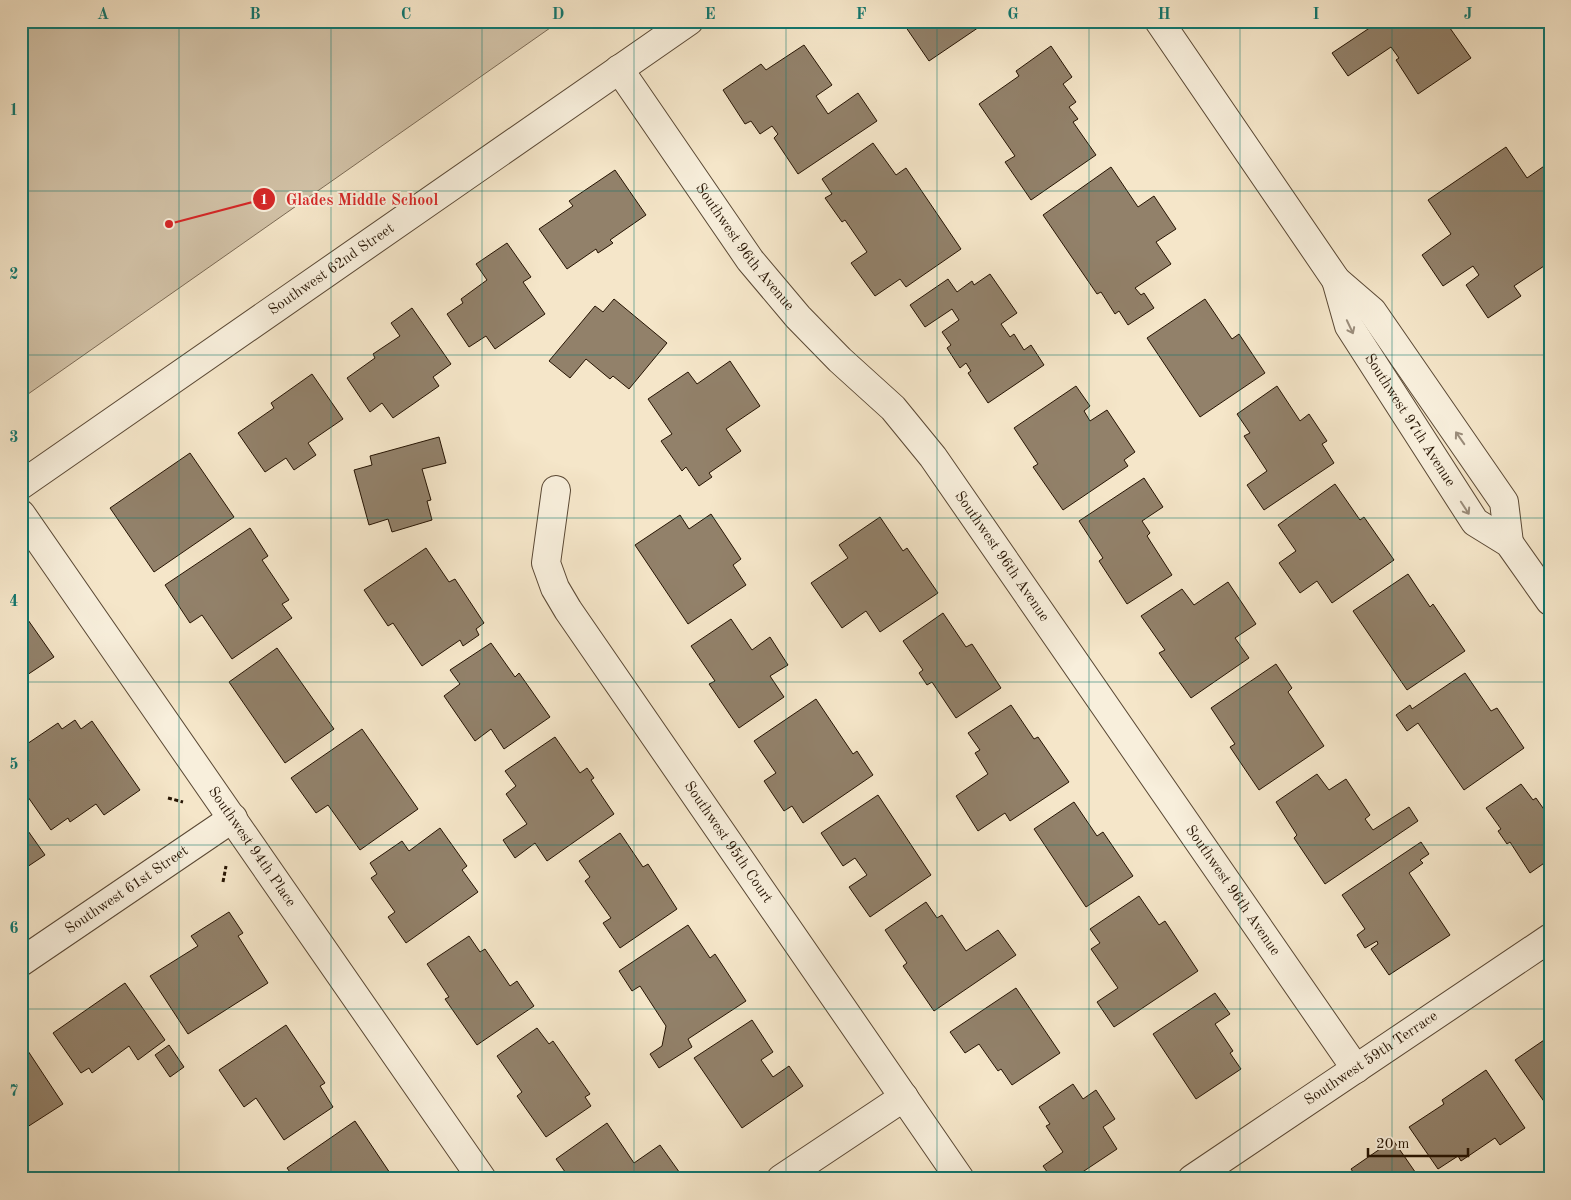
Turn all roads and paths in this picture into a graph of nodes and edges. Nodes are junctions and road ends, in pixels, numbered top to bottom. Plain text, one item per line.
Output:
1 (690, 21) edge
2 (1159, 21) edge
3 (619, 70) junction
4 (21, 485) edge
5 (556, 490) dead end
6 (21, 514) edge
7 (1550, 601) edge
8 (168, 798) dead end
9 (183, 802) dead end
10 (233, 818) junction
11 (226, 865) dead end
12 (223, 882) dead end
13 (1550, 938) edge
14 (21, 962) edge
15 (1356, 1069) junction
16 (904, 1097) junction
17 (482, 1179) edge
18 (781, 1179) edge
19 (960, 1179) edge
20 (1192, 1179) edge

1 - 3 street, Southwest 62nd Street
2 - 7 street, Southwest 97th Avenue
3 - 4 street, Southwest 62nd Street
3 - 15 street, Southwest 96th Avenue
5 - 16 street, Southwest 95th Court
6 - 10 street, Southwest 94th Place
8 - 9 path
10 - 14 street, Southwest 61st Street
10 - 17 street, Southwest 94th Place
11 - 12 path
13 - 15 street, Southwest 59th Terrace
15 - 20 street, Southwest 59th Terrace
16 - 18 street
16 - 19 street, Southwest 95th Court

